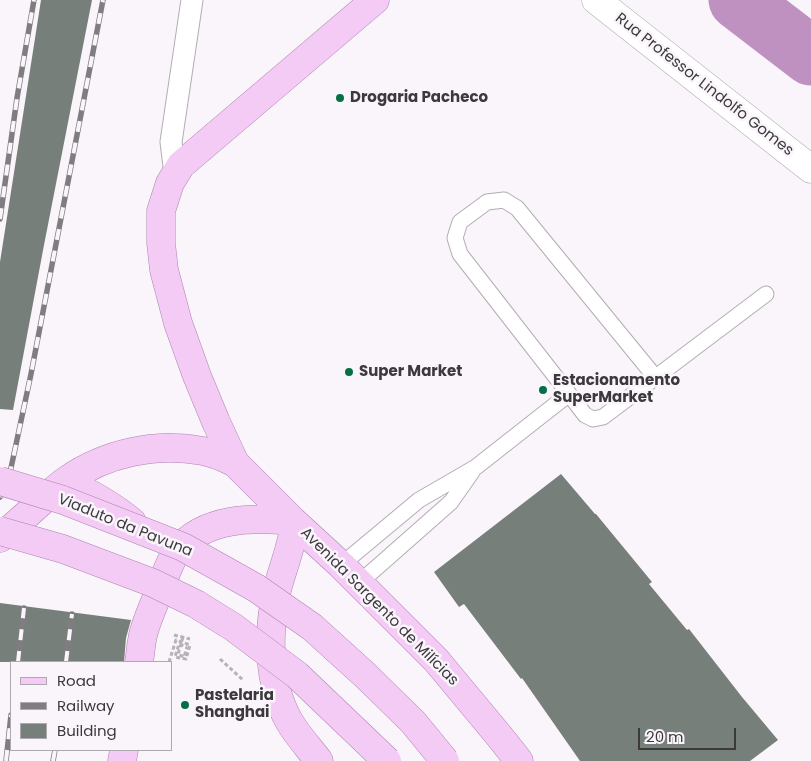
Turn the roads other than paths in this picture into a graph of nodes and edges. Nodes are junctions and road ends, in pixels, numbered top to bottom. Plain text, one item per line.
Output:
1 (192, 0) edge
2 (375, 0) edge
3 (596, 0) edge
4 (811, 169) edge
5 (175, 174) junction
6 (766, 294) dead end
7 (656, 378) junction
8 (569, 394) junction
9 (235, 463) junction
10 (476, 467) junction
11 (66, 480) junction
12 (0, 481) edge
13 (294, 522) junction
14 (0, 531) edge
15 (0, 538) edge
16 (169, 564) junction
17 (349, 574) junction
18 (139, 661) edge
19 (319, 761) edge
20 (387, 761) edge
21 (445, 761) edge
22 (518, 761) edge

1 - 5 street
2 - 5 main road
3 - 4 street, Rua Professor Lindolfo Gomes
5 - 9 main road, Avenida Sargento de Milícias
6 - 7 lane
7 - 8 lane
7 - 8 lane
8 - 10 lane
9 - 11 main road, Avenida Sargento de Milícias
9 - 13 main road, Avenida Sargento de Milícias
10 - 17 lane
10 - 17 lane
11 - 15 main road, Avenida Sargento de Milícias
11 - 16 main road
12 - 21 main road, Viaduto da Pavuna, bridge
13 - 16 main road
13 - 17 main road, Avenida Sargento de Milícias
13 - 19 main road, Avenida Sargento de Milícias
14 - 20 main road, bridge
16 - 18 main road
17 - 22 main road, Avenida Sargento de Milícias

